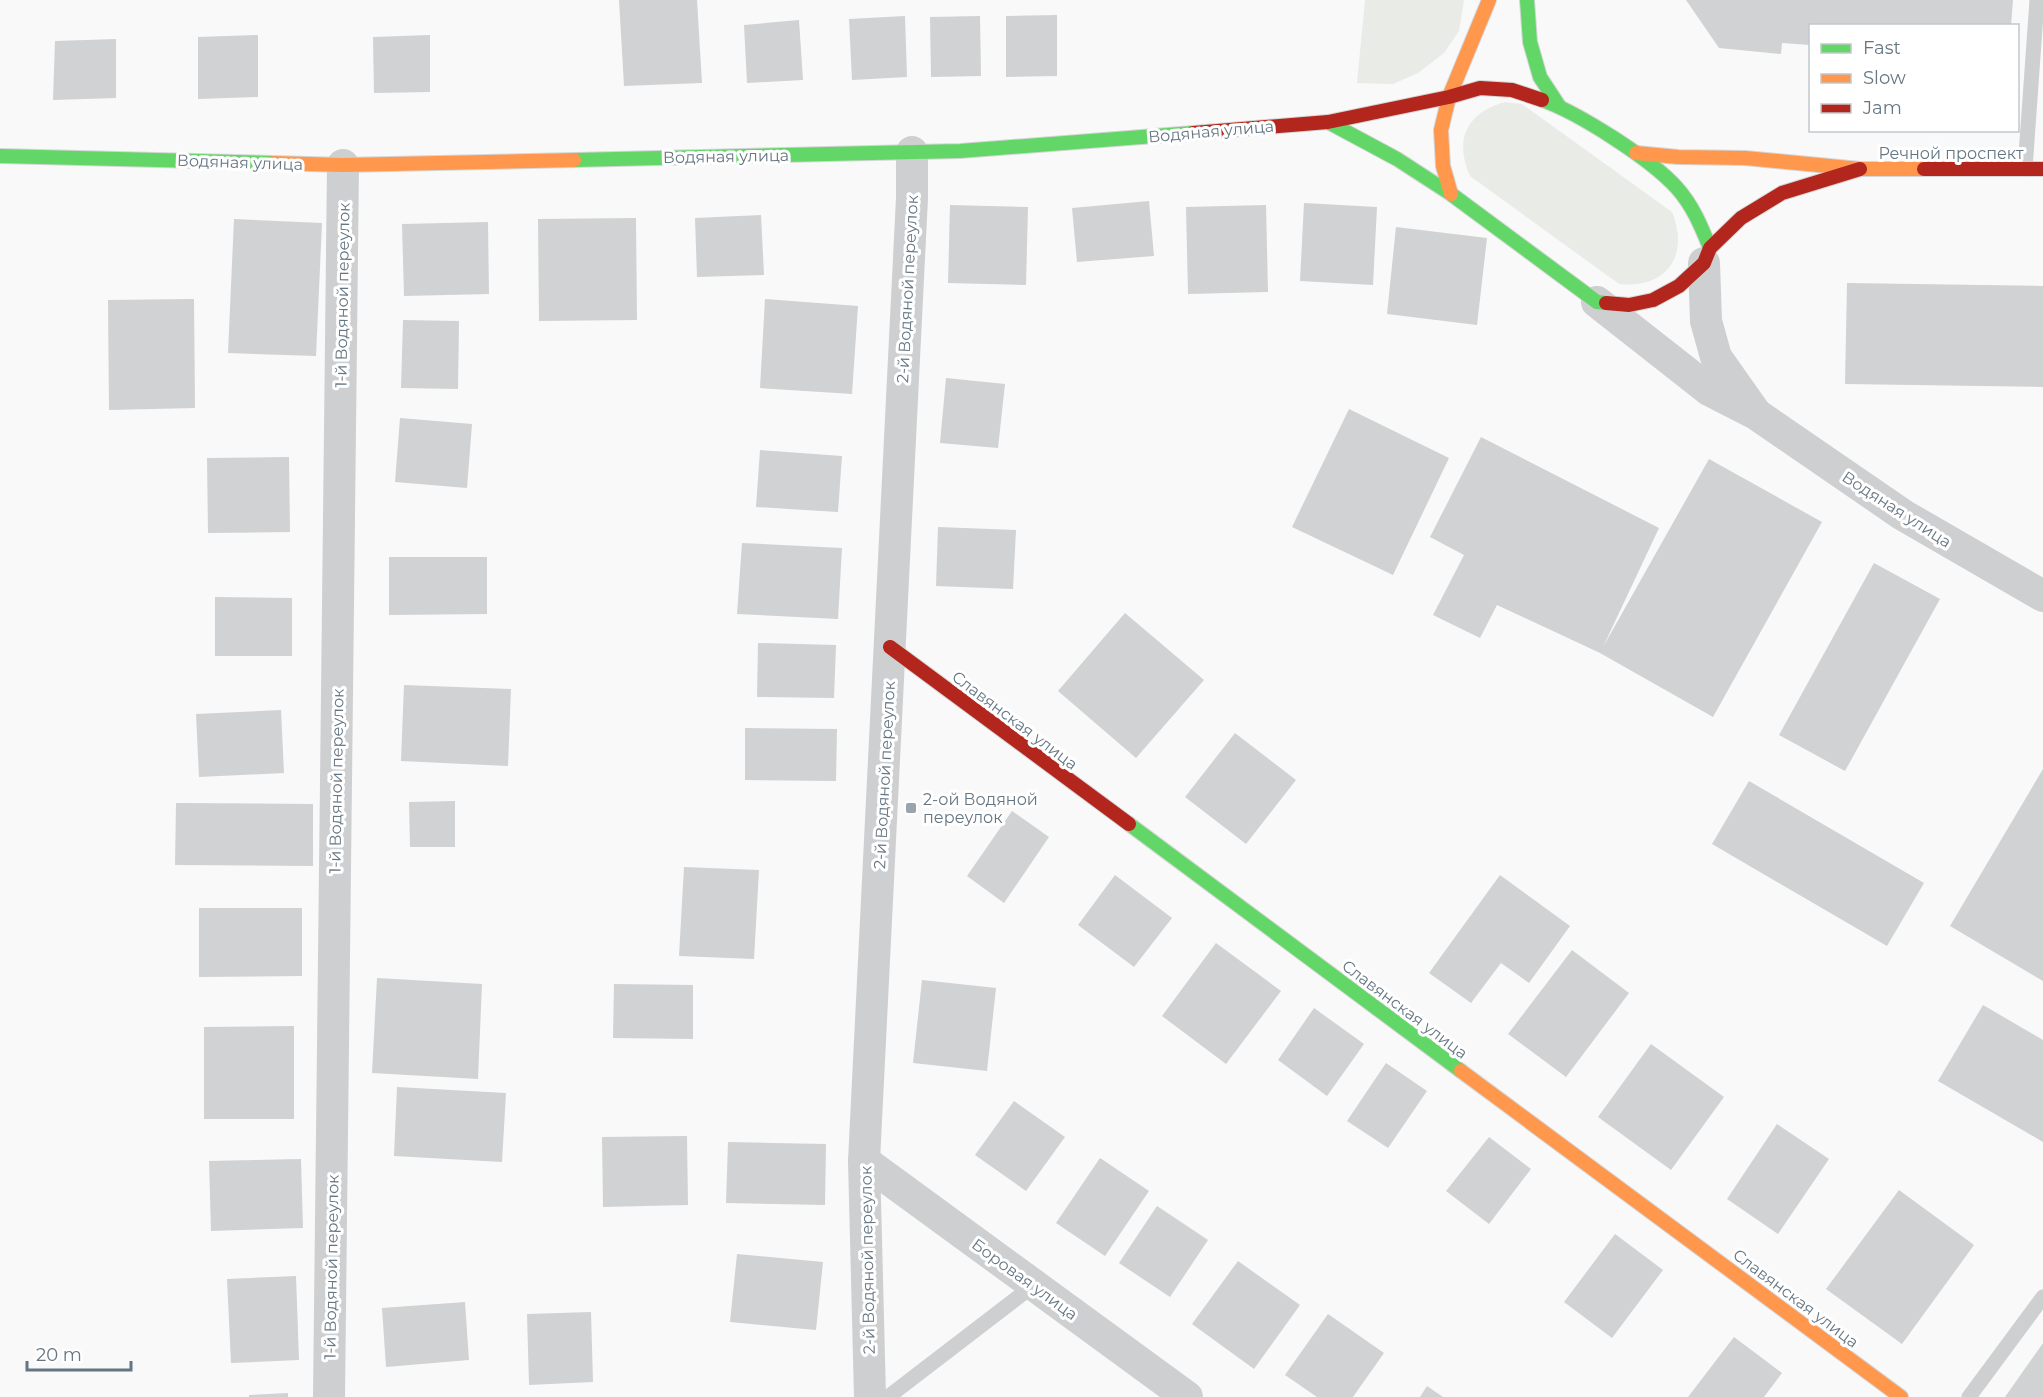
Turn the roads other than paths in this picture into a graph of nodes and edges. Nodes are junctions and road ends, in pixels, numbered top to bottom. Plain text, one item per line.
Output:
1 (1489, 0) edge
2 (1527, 0) edge
3 (2037, 0) edge
4 (1449, 97) junction
5 (1558, 106) junction
6 (1328, 122) junction
7 (912, 152) junction
8 (1636, 153) junction
9 (0, 156) edge
10 (343, 165) junction
11 (2025, 169) junction
12 (2043, 169) edge
13 (1860, 170) junction
14 (1451, 194) junction
15 (1707, 256) junction
16 (1597, 302) junction
17 (1756, 414) junction
18 (2043, 596) edge
19 (890, 647) junction
20 (864, 1161) junction
21 (1034, 1285) junction
22 (2043, 1297) edge
23 (329, 1397) edge
24 (870, 1397) edge
25 (888, 1397) edge
26 (1187, 1397) edge
27 (1901, 1397) edge
28 (1969, 1397) edge

1 - 4 street
2 - 5 street
3 - 11 lane
4 - 5 street, Водяная улица
4 - 6 street, Водяная улица
4 - 14 street
5 - 8 street, Водяная улица
6 - 7 street, Водяная улица
6 - 14 street
7 - 10 street, Водяная улица
7 - 19 street, 2-й Водяной переулок
8 - 13 street
8 - 15 street, Водяная улица
9 - 10 street, Водяная улица
10 - 23 street, 1-й Водяной переулок
11 - 12 street, Речной проспект
11 - 13 street, Речной проспект
13 - 15 street
14 - 16 street
15 - 16 street
15 - 17 street
16 - 17 street
17 - 18 street, Водяная улица
19 - 20 street, 2-й Водяной переулок
19 - 27 street, Славянская улица
20 - 21 street, Боровая улица
20 - 24 street, 2-й Водяной переулок
21 - 25 lane
21 - 26 street, Боровая улица
22 - 28 lane

